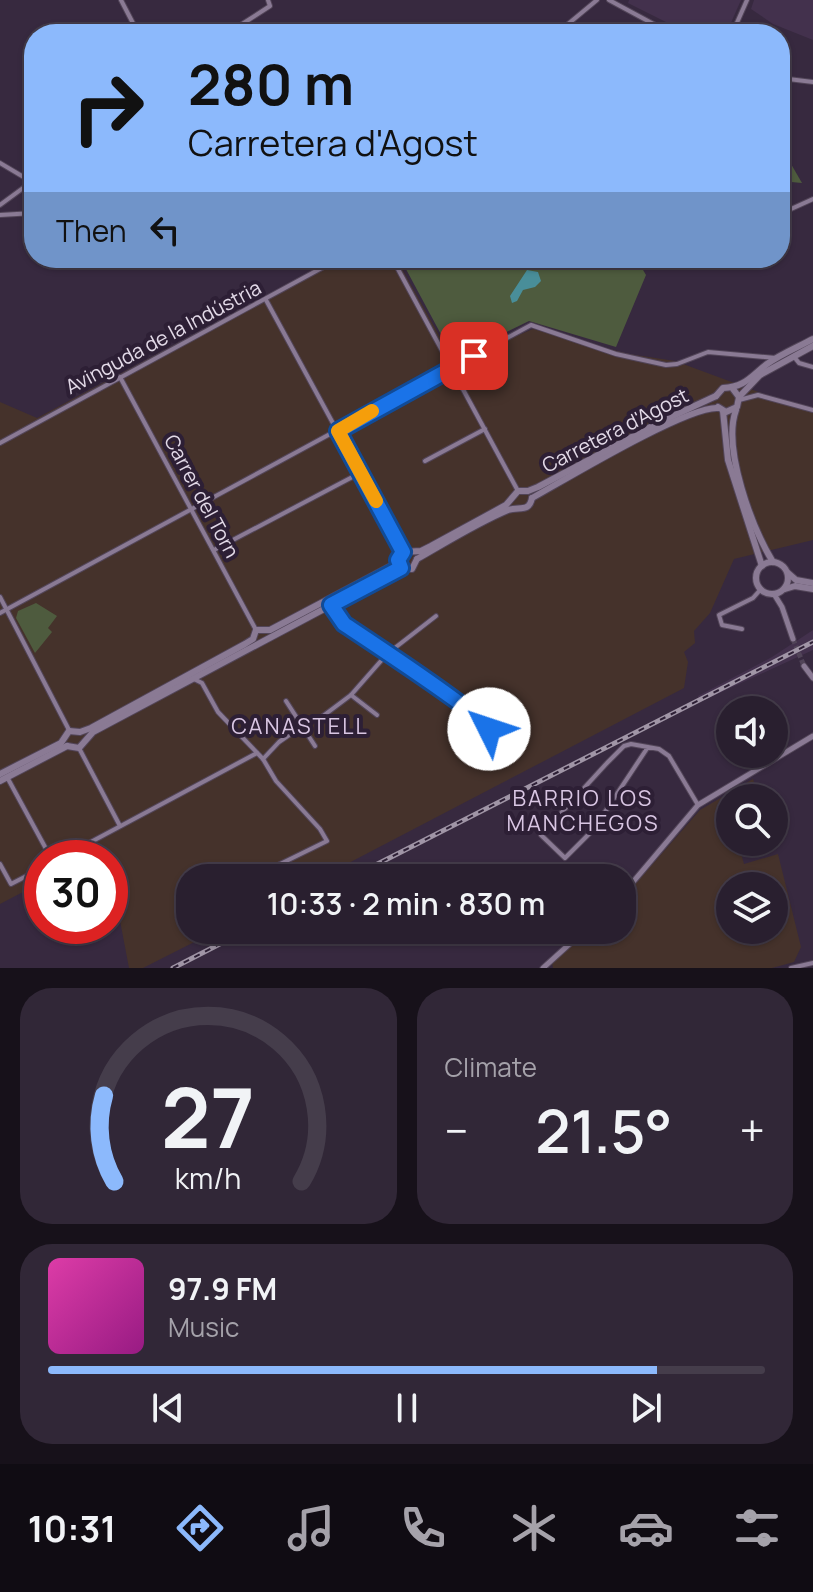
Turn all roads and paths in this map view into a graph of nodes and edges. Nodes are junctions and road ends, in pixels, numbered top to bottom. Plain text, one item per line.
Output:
1 (121, 0) edge
2 (268, 0) edge
3 (597, 0) edge
4 (609, 0) edge
5 (747, 0) edge
6 (133, 24) edge
7 (242, 24) edge
8 (568, 24) edge
9 (653, 24) edge
10 (736, 24) edge
11 (790, 79) edge
12 (813, 82) edge
13 (0, 163) edge
14 (24, 176) edge
15 (24, 188) edge
16 (813, 199) edge
17 (0, 205) edge
18 (790, 209) edge
19 (24, 214) edge
20 (0, 215) edge
21 (322, 268) edge
22 (397, 268) edge
23 (266, 300) junction
24 (813, 339) edge
25 (813, 346) edge
26 (794, 356) junction
27 (777, 358) junction
28 (813, 367) edge
29 (453, 369) junction
30 (120, 377) junction
31 (733, 389) junction
32 (716, 396) junction
33 (738, 401) junction
34 (720, 409) junction
35 (813, 410) edge
36 (485, 429) junction
37 (338, 431) junction
38 (0, 443) edge
39 (425, 461) dead end
40 (361, 473) junction
41 (518, 491) junction
42 (530, 494) junction
43 (513, 499) junction
44 (517, 507) junction
45 (191, 509) junction
46 (214, 550) junction
47 (403, 552) junction
48 (415, 556) junction
49 (773, 562) junction
50 (400, 564) junction
51 (762, 566) junction
52 (787, 572) junction
53 (813, 586) edge
54 (761, 589) junction
55 (780, 592) junction
56 (0, 597) edge
57 (331, 605) junction
58 (6, 610) junction
59 (0, 613) edge
60 (436, 616) dead end
61 (742, 629) dead end
62 (256, 630) junction
63 (266, 636) junction
64 (793, 639) tunnel mouth
65 (255, 641) junction
66 (387, 654) junction
67 (804, 666) tunnel mouth
68 (204, 672) junction
69 (192, 678) junction
70 (813, 678) edge
71 (202, 683) junction
72 (351, 695) junction
73 (286, 701) dead end
74 (377, 715) dead end
75 (319, 719) dead end
76 (302, 726) junction
77 (489, 729) dead end
78 (69, 731) junction
79 (80, 732) junction
80 (813, 736) edge
81 (84, 741) junction
82 (66, 743) junction
83 (315, 746) dead end
84 (648, 747) junction
85 (79, 748) junction
86 (257, 753) junction
87 (263, 759) junction
88 (2, 777) edge
89 (698, 805) junction
90 (120, 826) junction
91 (40, 840) edge
92 (94, 840) edge
93 (0, 864) edge
94 (280, 864) edge
95 (24, 877) edge
96 (636, 878) edge
97 (570, 944) edge
98 (813, 963) edge
99 (543, 968) edge
100 (791, 968) edge

1 - 6 street
2 - 7 street
3 - 8 street
4 - 9 street
5 - 10 street
11 - 12 street
13 - 14 street
15 - 17 street
16 - 18 street
19 - 20 street
21 - 23 street, Avinguda de la Indústria
22 - 29 street
23 - 30 street, Avinguda de la Indústria
23 - 37 street
24 - 27 main road
25 - 26 main road
26 - 28 street
26 - 33 main road
27 - 29 street
27 - 31 main road
29 - 36 street
29 - 37 street
30 - 38 street, Avinguda de la Indústria
30 - 45 street, Carrer del Torn
31 - 32 main road
31 - 33 main road
32 - 34 main road
32 - 42 main road, Carretera d'Agost
33 - 34 main road
33 - 35 street
33 - 49 main road
34 - 42 main road, Carretera d'Agost
34 - 51 main road
36 - 39 street
36 - 41 street
37 - 40 street
37 - 45 street
40 - 46 street
40 - 47 street
41 - 42 main road
41 - 43 main road
42 - 44 main road
43 - 44 main road
43 - 48 main road
44 - 48 main road
45 - 46 street, Carrer del Torn
45 - 58 street
46 - 62 street, Carrer del Torn
47 - 48 main road
47 - 50 main road
48 - 50 main road
49 - 51 main road
49 - 52 main road
50 - 57 main road
50 - 63 main road
51 - 54 main road
52 - 53 main road
52 - 55 main road
53 - 55 main road
54 - 55 main road
54 - 61 street
55 - 64 street
56 - 58 street
57 - 63 main road
57 - 66 street
58 - 59 street
58 - 78 street
60 - 66 street
62 - 63 main road
62 - 65 main road
63 - 65 main road
65 - 68 main road
65 - 79 main road
66 - 72 street
66 - 77 street
67 - 70 street
68 - 69 main road
68 - 71 street
69 - 71 street
69 - 81 main road
71 - 86 street
72 - 74 street
72 - 75 street
73 - 76 street
76 - 83 street
76 - 87 street
78 - 79 main road
78 - 82 main road
79 - 81 main road
80 - 89 street
81 - 85 main road
82 - 85 main road
82 - 88 main road
84 - 84 street
84 - 89 street
85 - 90 street
86 - 87 street
86 - 90 street
87 - 94 street
88 - 91 street
89 - 96 street
90 - 92 street
93 - 95 street
97 - 99 street
98 - 100 street

